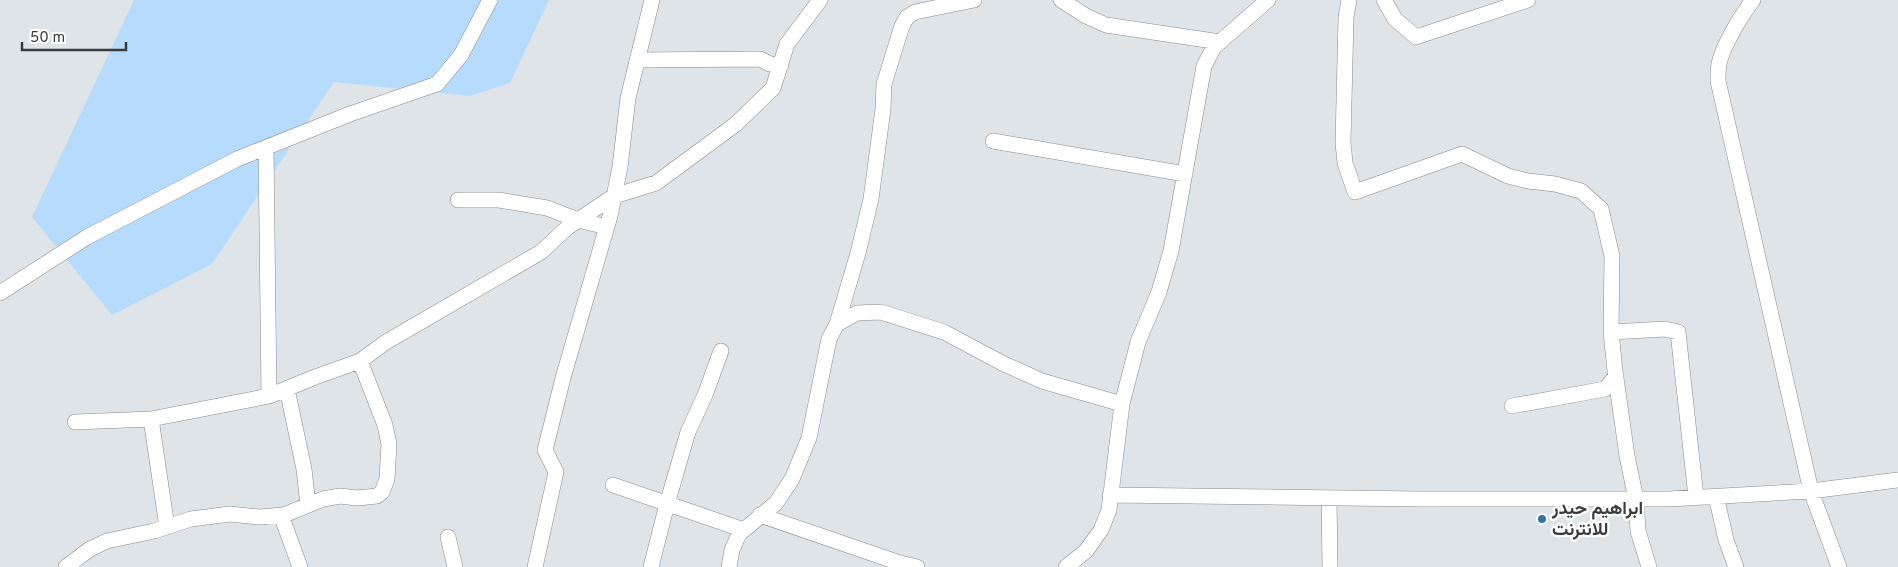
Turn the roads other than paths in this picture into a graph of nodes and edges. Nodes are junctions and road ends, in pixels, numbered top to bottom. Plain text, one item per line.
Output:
1 (490, 0) edge
2 (652, 0) edge
3 (820, 0) edge
4 (974, 0) edge
5 (1062, 0) edge
6 (1268, 0) edge
7 (1349, 0) edge
8 (1384, 0) edge
9 (1528, 0) edge
10 (1753, 0) edge
11 (1220, 42) junction
12 (637, 60) junction
13 (781, 65) junction
14 (993, 141) dead end
15 (266, 148) junction
16 (1185, 174) junction
17 (614, 196) junction
18 (458, 200) dead end
19 (578, 220) junction
20 (607, 227) junction
21 (0, 294) edge
22 (837, 324) junction
23 (1611, 332) junction
24 (721, 351) dead end
25 (360, 361) junction
26 (1616, 376) junction
27 (287, 388) junction
28 (269, 396) junction
29 (1122, 404) junction
30 (1512, 406) dead end
31 (150, 419) junction
32 (75, 422) dead end
33 (1898, 480) edge
34 (612, 484) dead end
35 (1811, 491) junction
36 (1110, 495) junction
37 (1716, 496) junction
38 (1329, 498) junction
39 (1696, 498) junction
40 (1636, 499) junction
41 (667, 504) junction
42 (308, 505) junction
43 (281, 515) junction
44 (760, 515) junction
45 (167, 527) junction
46 (744, 530) junction
47 (448, 537) dead end
48 (66, 567) edge
49 (300, 567) edge
50 (455, 567) edge
51 (535, 567) edge
52 (651, 567) edge
53 (729, 567) edge
54 (918, 567) edge
55 (1066, 567) edge
56 (1330, 567) edge
57 (1649, 567) edge
58 (1736, 567) edge
59 (1838, 567) edge

1 - 15 street
2 - 12 street
3 - 13 street
4 - 22 street
5 - 11 street
6 - 11 street
7 - 23 street
8 - 9 street
10 - 35 street
11 - 16 street
12 - 13 street
12 - 17 street
13 - 17 street
14 - 16 street
15 - 21 street
15 - 28 street
16 - 29 street
17 - 19 street
17 - 20 street
18 - 19 street
19 - 20 street
19 - 25 street
20 - 51 street
22 - 29 street
22 - 44 street
23 - 26 street
23 - 39 street
24 - 41 street
25 - 27 street
25 - 42 street
26 - 30 street
26 - 40 street
27 - 28 street
27 - 42 street
28 - 31 street
29 - 36 street
31 - 32 street
31 - 45 street
33 - 35 street
34 - 41 street
35 - 37 street
35 - 59 street
36 - 38 street
36 - 55 street
37 - 39 street
37 - 58 street
38 - 40 street
38 - 56 street
39 - 40 street
40 - 57 street
41 - 46 street
41 - 52 street
42 - 43 street
43 - 45 street
43 - 49 street
44 - 46 street
44 - 54 street
45 - 48 street
46 - 53 street
47 - 50 street

